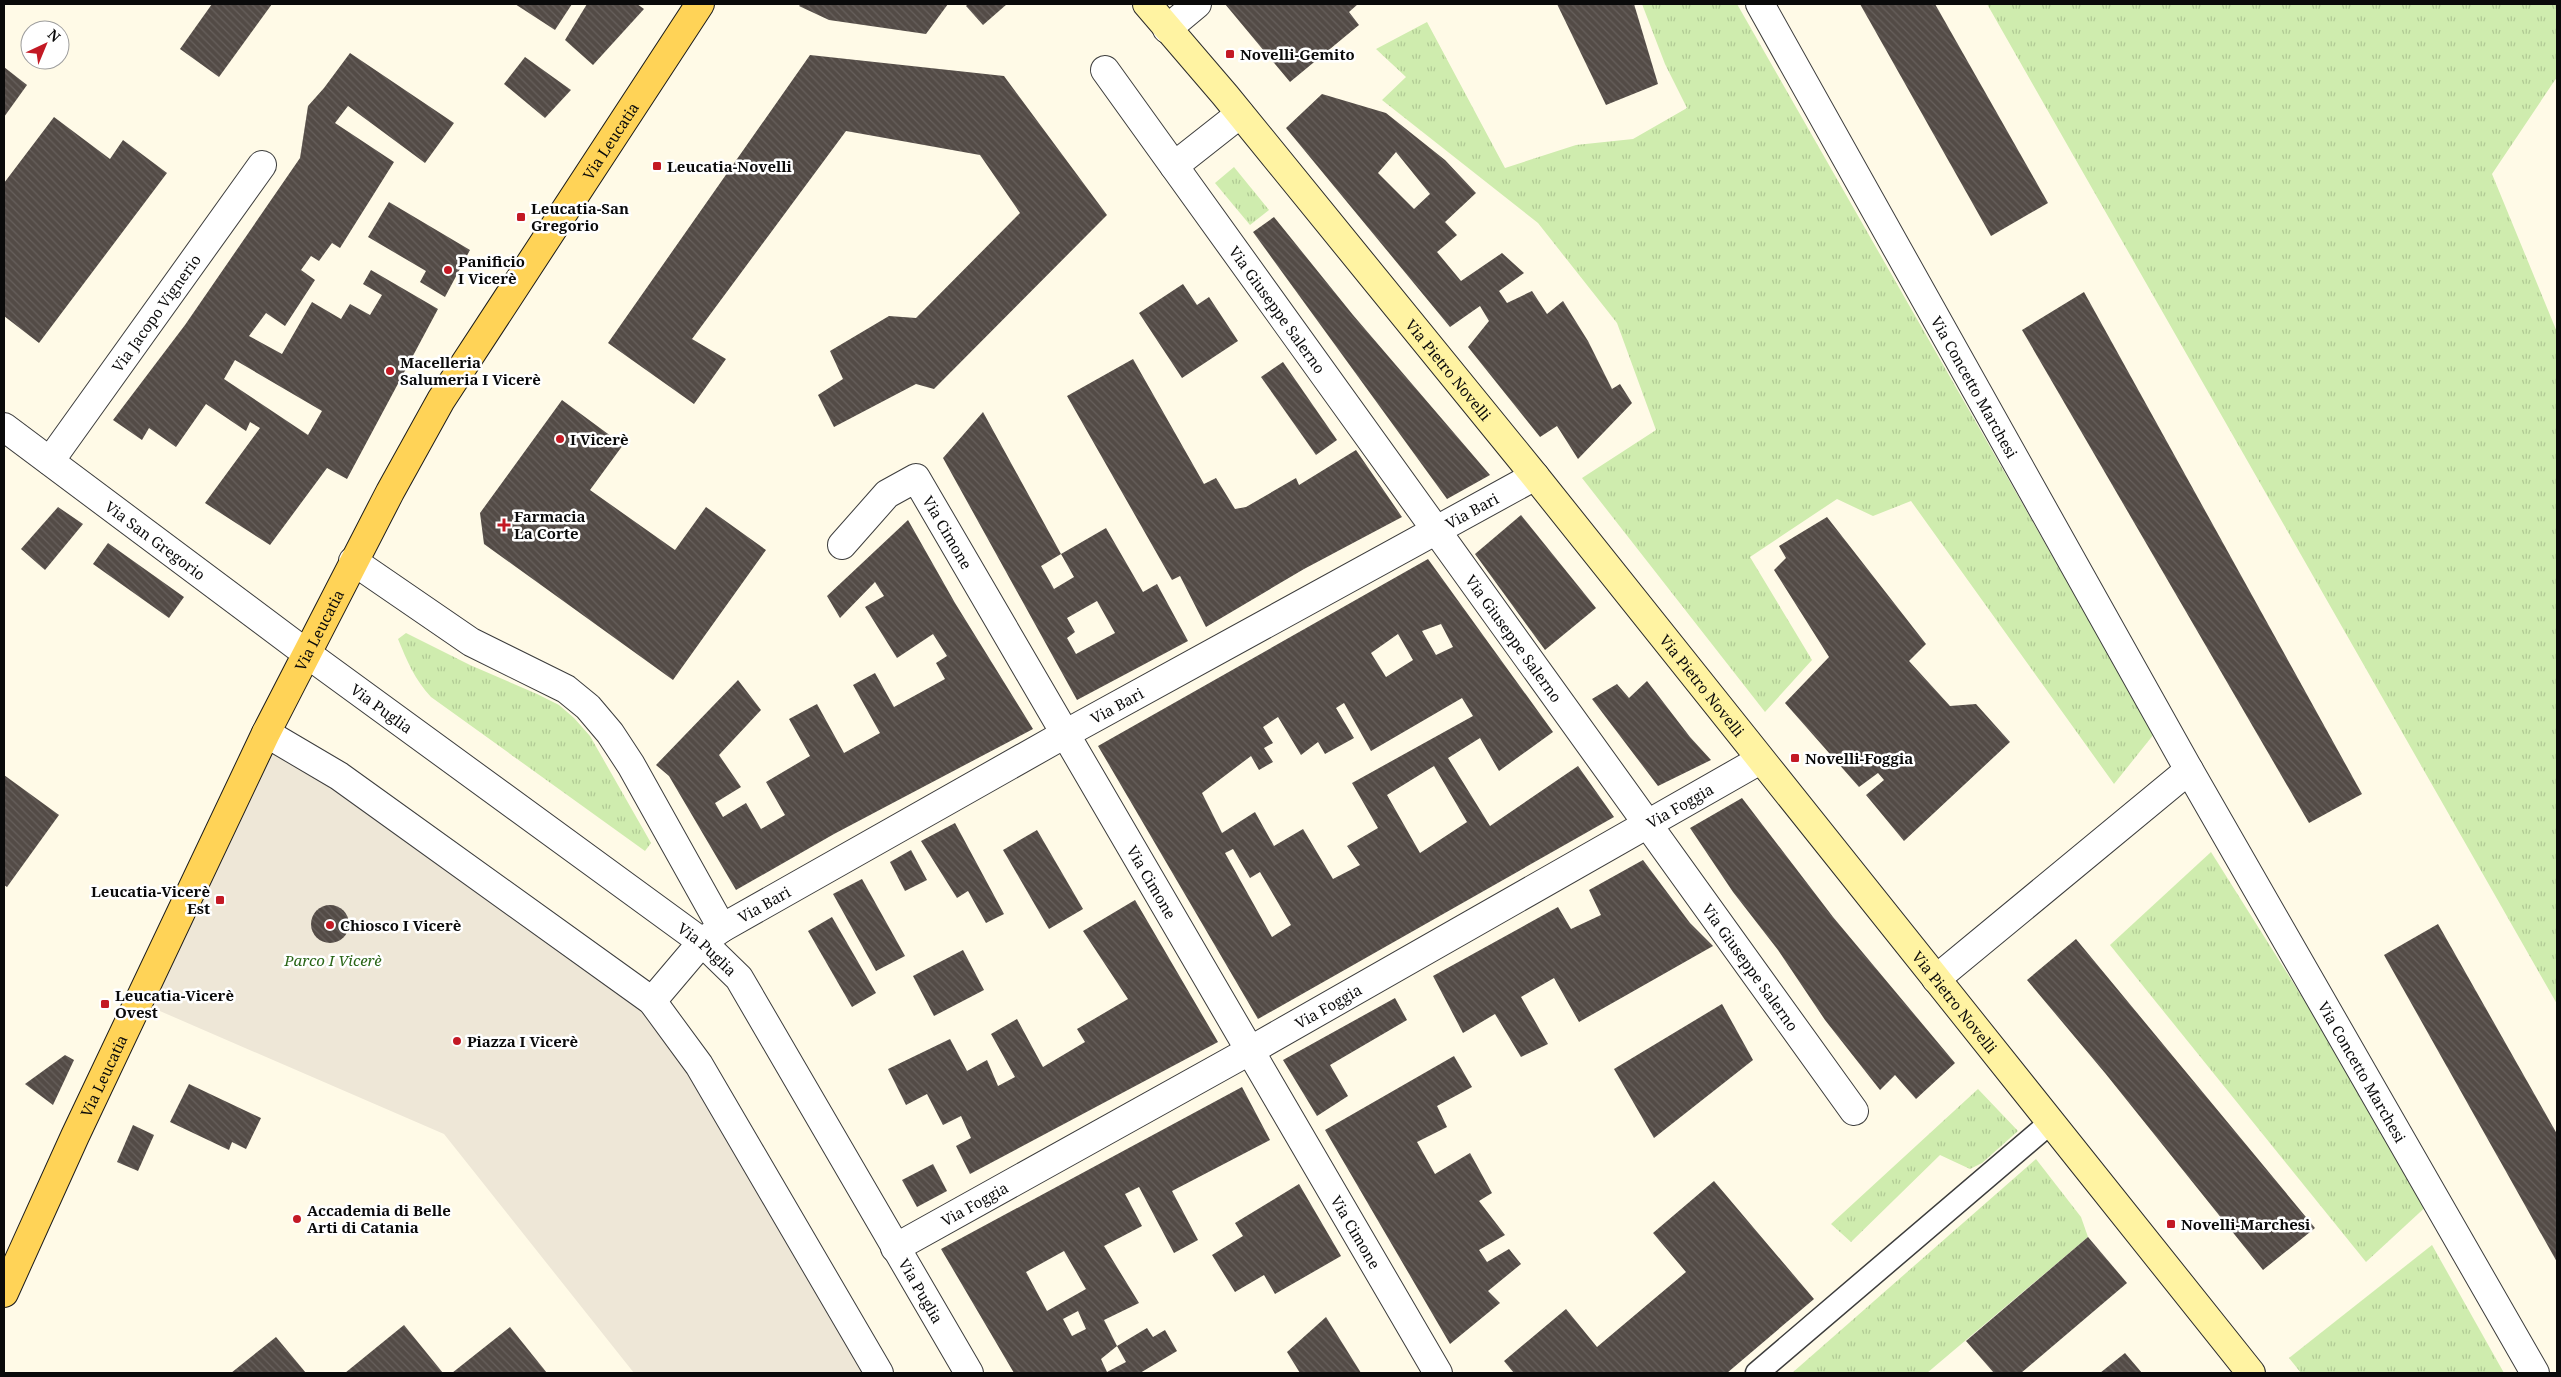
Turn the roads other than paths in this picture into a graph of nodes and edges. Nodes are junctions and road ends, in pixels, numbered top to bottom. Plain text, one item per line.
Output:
1 (700, 4) edge
2 (1147, 4) edge
3 (1196, 4) edge
4 (1760, 4) edge
5 (1167, 29) junction
6 (1105, 70) dead end
7 (1240, 114) junction
8 (262, 165) dead end
9 (1174, 166) junction
10 (4, 427) edge
11 (50, 461) junction
12 (1535, 476) junction
13 (1436, 530) junction
14 (842, 545) dead end
15 (353, 561) junction
16 (306, 653) junction
17 (266, 733) junction
18 (1065, 734) junction
19 (1760, 760) junction
20 (2189, 770) junction
21 (1648, 825) junction
22 (712, 935) junction
23 (1936, 979) junction
24 (652, 1001) junction
25 (1251, 1050) junction
26 (1854, 1111) dead end
27 (2050, 1123) junction
28 (895, 1248) junction
29 (4, 1293) edge
30 (878, 1373) edge
31 (968, 1373) edge
32 (1438, 1373) edge
33 (1757, 1373) edge
34 (2251, 1373) edge
35 (2535, 1373) edge

1 - 15 main road, Via Leucatia
2 - 5 main road, Via Pietro Novelli
3 - 5 street
4 - 20 street, Via Concetto Marchesi
5 - 7 main road, Via Pietro Novelli
6 - 9 street, Via Giuseppe Salerno
7 - 9 street
7 - 12 main road, Via Pietro Novelli
8 - 11 street, Via Jacopo Vignerio
9 - 13 street, Via Giuseppe Salerno
10 - 11 street, Via San Gregorio
11 - 16 street, Via San Gregorio
12 - 13 street, Via Bari
12 - 19 main road, Via Pietro Novelli
13 - 18 street, Via Bari
13 - 21 street, Via Giuseppe Salerno
14 - 18 street, Via Cimone
15 - 16 main road, Via Leucatia
15 - 22 street, Via Puglia
16 - 17 main road, Via Leucatia
16 - 22 street, Via Puglia
17 - 24 street
17 - 29 main road, Via Leucatia
18 - 22 street, Via Bari
18 - 25 street, Via Cimone
19 - 21 street, Via Foggia
19 - 23 main road, Via Pietro Novelli
20 - 23 street
20 - 35 street, Via Concetto Marchesi
21 - 25 street, Via Foggia
21 - 26 street, Via Giuseppe Salerno
22 - 24 street
22 - 28 street, Via Puglia
23 - 27 main road, Via Pietro Novelli
24 - 30 street
25 - 28 street, Via Foggia
25 - 32 street, Via Cimone
27 - 33 lane
27 - 34 main road, Via Pietro Novelli
28 - 31 street, Via Puglia

